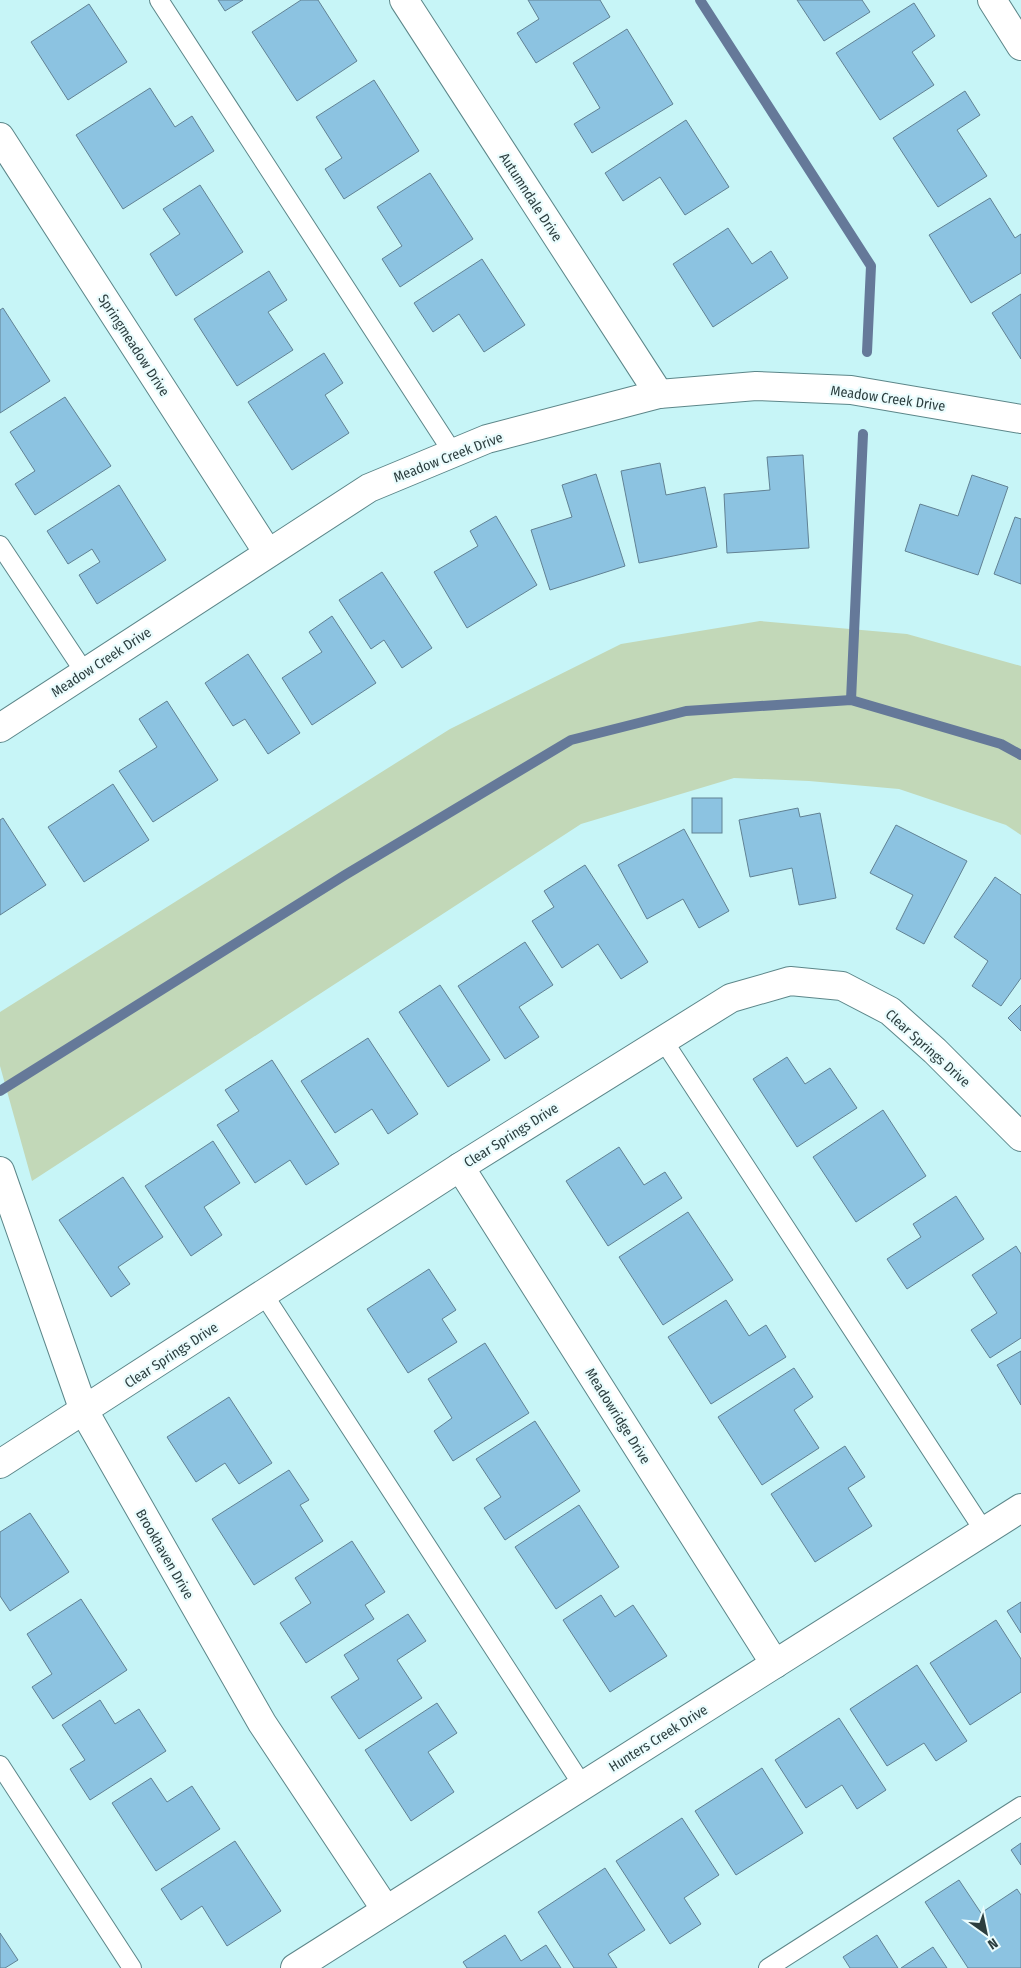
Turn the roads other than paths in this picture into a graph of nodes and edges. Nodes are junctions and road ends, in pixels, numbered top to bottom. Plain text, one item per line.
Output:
1 (159, 0) edge
2 (404, 0) edge
3 (992, 0) edge
4 (1021, 46) edge
5 (0, 137) edge
6 (659, 394) junction
7 (1021, 419) edge
8 (453, 452) junction
9 (0, 545) edge
10 (268, 553) junction
11 (85, 672) junction
12 (0, 728) edge
13 (663, 1040) junction
14 (1021, 1137) edge
15 (460, 1167) junction
16 (4, 1181) edge
17 (264, 1295) junction
18 (84, 1411) junction
19 (0, 1464) edge
20 (1021, 1508) edge
21 (984, 1531) junction
22 (775, 1664) junction
23 (0, 1765) edge
24 (583, 1786) junction
25 (1021, 1806) edge
26 (386, 1910) junction
27 (132, 1968) edge
28 (295, 1968) edge
29 (768, 1968) edge

1 - 8 lane
2 - 6 street, Autumndale Drive
3 - 4 street
5 - 10 street, Springmeadow Drive
6 - 7 street, Meadow Creek Drive
6 - 8 street, Meadow Creek Drive
8 - 10 street, Meadow Creek Drive
9 - 11 lane
10 - 11 street, Meadow Creek Drive
11 - 12 street, Meadow Creek Drive
13 - 14 street, Clear Springs Drive
13 - 15 street, Clear Springs Drive
13 - 21 lane
15 - 17 street, Clear Springs Drive
15 - 22 street, Meadowridge Drive
16 - 18 street, Brookhaven Drive
17 - 18 street, Clear Springs Drive
17 - 24 lane
18 - 19 street, Clear Springs Drive
18 - 26 street, Brookhaven Drive
20 - 21 street, Hunters Creek Drive
21 - 22 street, Hunters Creek Drive
22 - 24 street, Hunters Creek Drive
23 - 27 lane
24 - 26 street, Hunters Creek Drive
25 - 29 lane
26 - 28 street, Hunters Creek Drive

